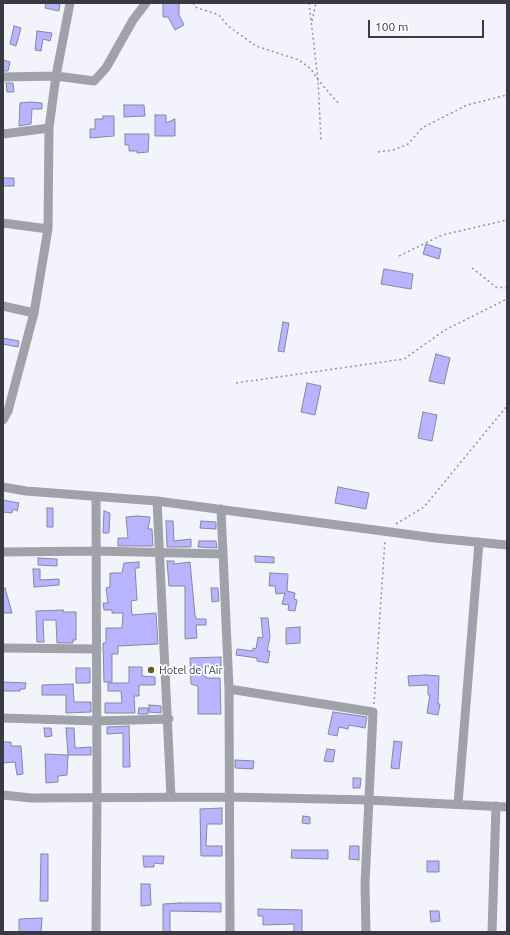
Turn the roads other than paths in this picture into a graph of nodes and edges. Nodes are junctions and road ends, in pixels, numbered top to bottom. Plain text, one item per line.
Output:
1 (70, 3) edge
2 (146, 3) edge
3 (56, 76) junction
4 (3, 77) edge
5 (49, 128) junction
6 (3, 134) edge
7 (3, 223) edge
8 (48, 229) junction
9 (3, 306) edge
10 (34, 313) junction
11 (6, 411) edge
12 (3, 420) edge
13 (3, 487) edge
14 (96, 497) junction
15 (157, 501) junction
16 (221, 509) junction
17 (479, 542) junction
18 (507, 545) edge
19 (96, 551) junction
20 (3, 552) edge
21 (160, 553) junction
22 (222, 554) junction
23 (3, 648) edge
24 (97, 649) junction
25 (228, 689) junction
26 (3, 718) edge
27 (168, 719) junction
28 (97, 721) junction
29 (3, 795) edge
30 (171, 797) junction
31 (230, 797) junction
32 (98, 798) junction
33 (368, 800) junction
34 (458, 804) junction
35 (496, 806) junction
36 (507, 807) edge
37 (96, 932) edge
38 (230, 932) edge
39 (366, 932) edge
40 (492, 932) edge

1 - 3 street
2 - 3 street
3 - 4 street
3 - 5 street
5 - 6 street
5 - 8 street
7 - 8 street
8 - 10 street
9 - 10 street
10 - 11 street
11 - 12 street
13 - 14 street
14 - 15 street
14 - 19 street
15 - 16 street
15 - 21 street
16 - 17 street
16 - 22 street
17 - 18 street
17 - 34 street
19 - 20 street
19 - 21 street
19 - 24 street
21 - 22 street
21 - 27 street
22 - 25 street
23 - 24 street
24 - 28 street
25 - 31 street
25 - 33 street
26 - 28 street
27 - 28 street
27 - 30 street
28 - 32 street
29 - 32 street
30 - 31 street
30 - 32 street
31 - 33 street
31 - 38 street
32 - 37 street
33 - 34 street
33 - 39 street
34 - 35 street
35 - 36 street
35 - 40 street

